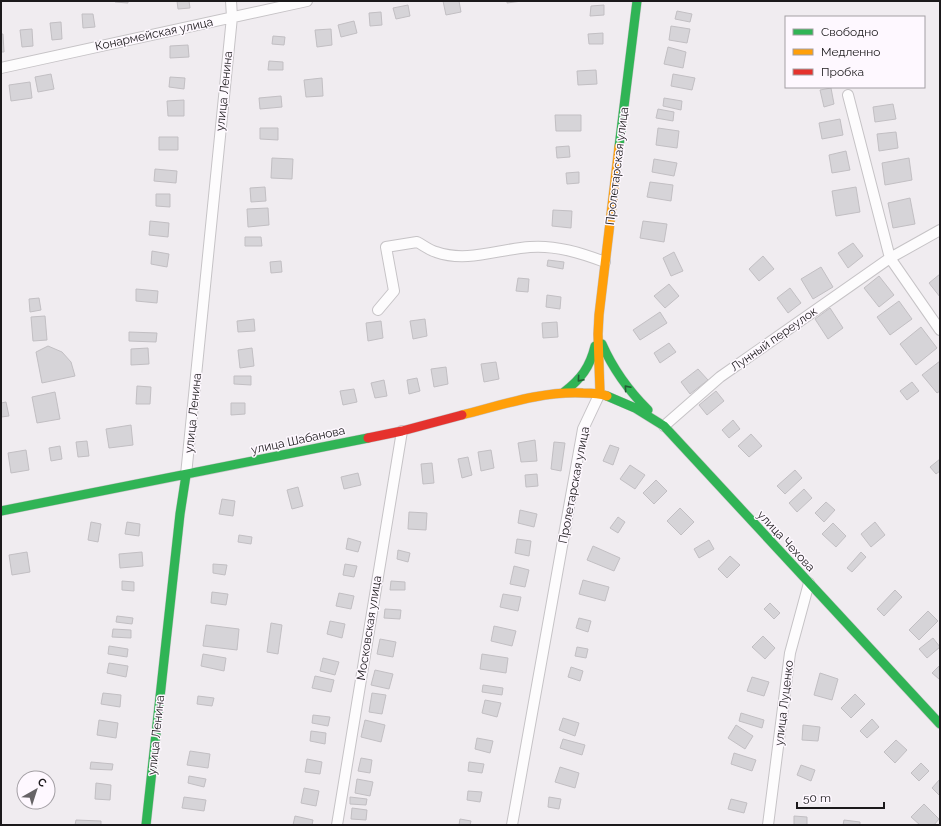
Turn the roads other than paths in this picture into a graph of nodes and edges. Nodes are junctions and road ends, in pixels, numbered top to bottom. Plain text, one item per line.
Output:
1 (231, 1) edge
2 (307, 1) edge
3 (637, 1) edge
4 (232, 17) junction
5 (1, 68) edge
6 (848, 95) dead end
7 (940, 230) edge
8 (890, 258) junction
9 (605, 262) junction
10 (378, 310) dead end
11 (940, 330) edge
12 (598, 334) junction
13 (564, 392) junction
14 (600, 393) junction
15 (664, 426) junction
16 (402, 431) junction
17 (186, 475) junction
18 (1, 511) edge
19 (809, 583) junction
20 (940, 724) edge
21 (146, 825) edge
22 (337, 825) edge
23 (512, 825) edge
24 (768, 825) edge

1 - 4 street, улица Ленина
2 - 4 street, Конармейская улица
3 - 9 street, Пролетарская улица
4 - 5 street, Конармейская улица
4 - 17 street, улица Ленина
6 - 8 street
7 - 8 street, Лунный переулок
8 - 11 street
8 - 15 street, Лунный переулок
9 - 10 street
9 - 12 street, Пролетарская улица
12 -> 13 street
12 - 14 street, Пролетарская улица
15 -> 12 street
13 - 14 street, улица Шабанова
13 - 16 street, улица Шабанова
14 - 15 street, улица Чехова
14 - 23 street, Пролетарская улица
15 - 19 street, улица Чехова
16 - 17 street, улица Шабанова
16 - 22 street, Московская улица
17 - 18 street, улица Шабанова
17 - 21 street, улица Ленина
19 - 20 street, улица Чехова
19 - 24 street, улица Луценко

